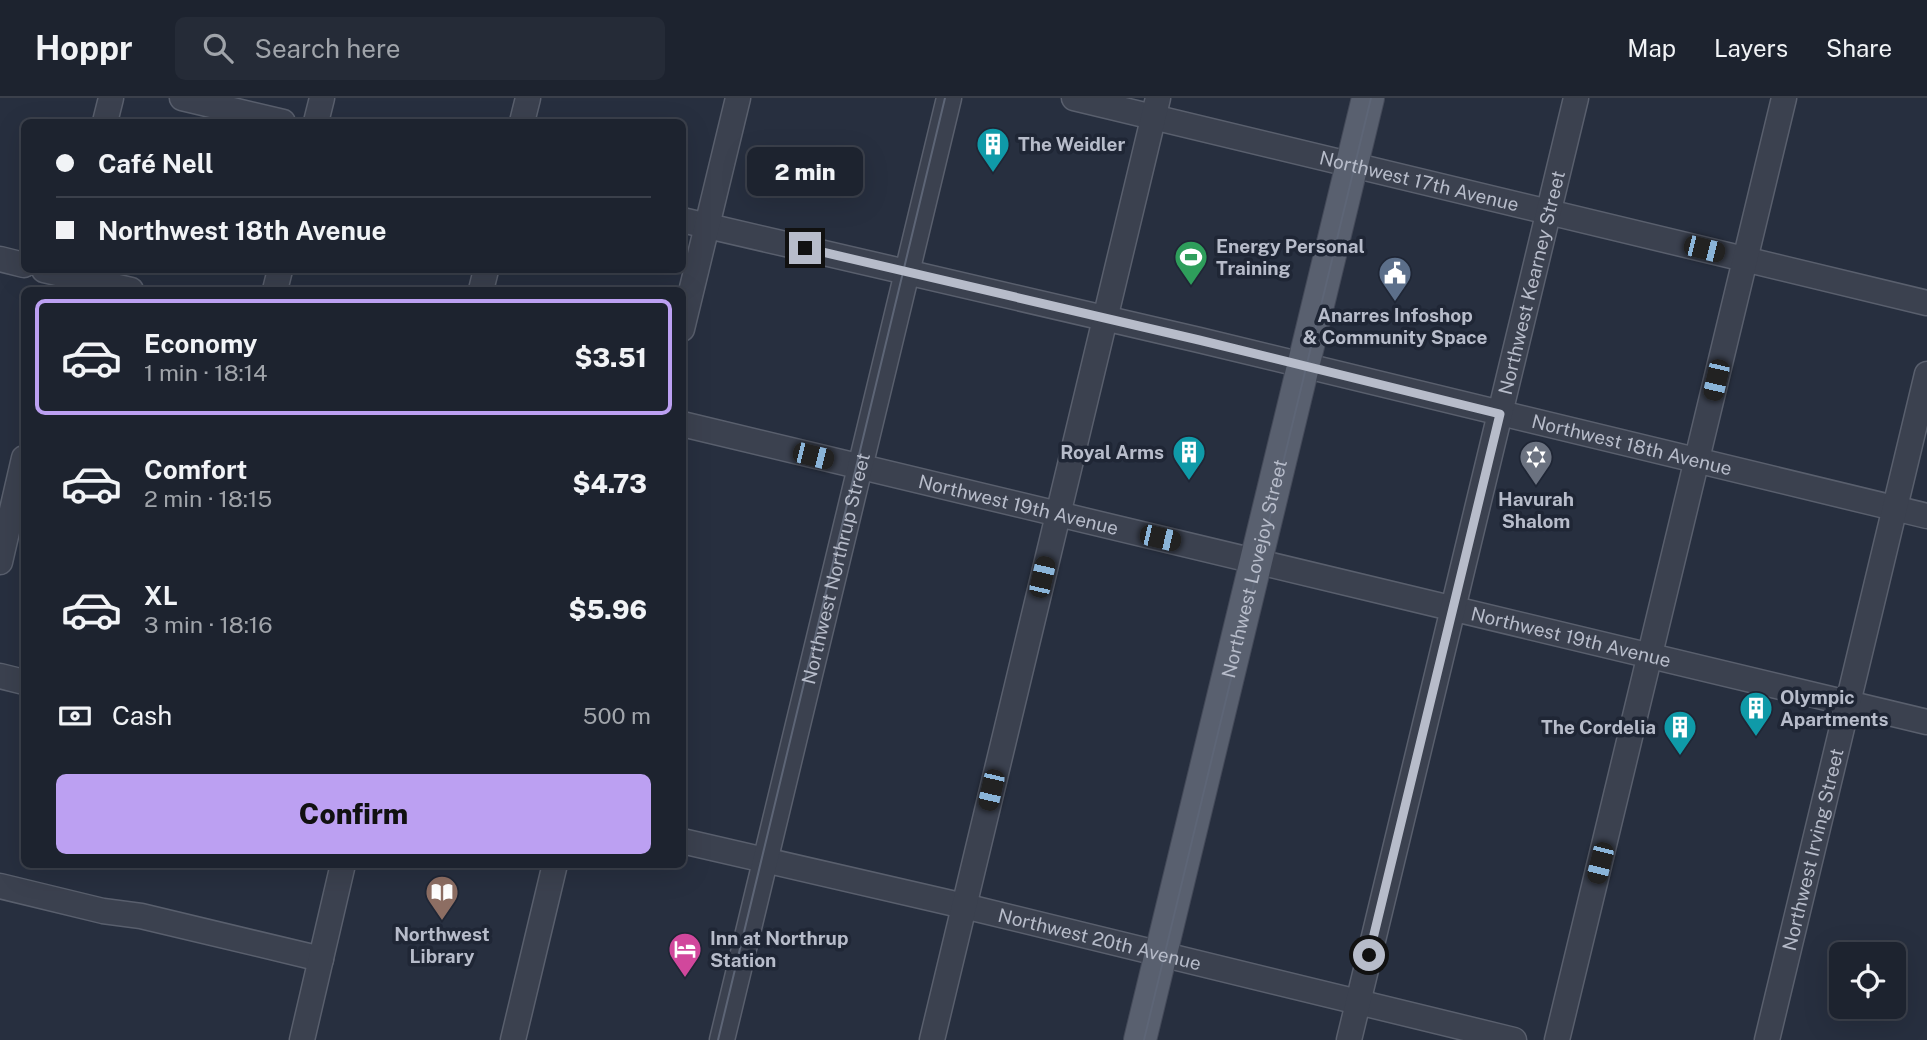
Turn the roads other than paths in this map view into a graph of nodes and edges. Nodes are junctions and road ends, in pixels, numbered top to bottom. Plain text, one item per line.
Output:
1 (111, 98) edge
2 (182, 98) edge
3 (322, 98) edge
4 (528, 98) edge
5 (738, 98) edge
6 (950, 98) edge
7 (1074, 98) edge
8 (1368, 98) edge
9 (1576, 98) edge
10 (1784, 98) edge
11 (1155, 107) edge
12 (106, 119) edge
13 (270, 119) edge
14 (317, 119) edge
15 (523, 119) edge
16 (1352, 165) junction
17 (1548, 212) junction
18 (686, 220) edge
19 (708, 226) junction
20 (0, 259) edge
21 (1745, 259) junction
22 (21, 264) edge
23 (907, 273) junction
24 (61, 276) edge
25 (116, 287) edge
26 (1927, 303) edge
27 (686, 313) edge
28 (1104, 318) junction
29 (1303, 365) junction
30 (1927, 374) edge
31 (1500, 414) junction
32 (686, 425) edge
33 (1697, 460) junction
34 (861, 467) junction
35 (21, 471) edge
36 (1895, 508) junction
37 (1058, 514) junction
38 (1927, 516) edge
39 (1256, 561) junction
40 (0, 562) edge
41 (1453, 608) junction
42 (1650, 655) junction
43 (0, 676) edge
44 (21, 681) edge
45 (1848, 702) junction
46 (1927, 722) edge
47 (686, 842) edge
48 (767, 859) junction
49 (342, 868) edge
50 (554, 868) edge
51 (0, 886) edge
52 (964, 906) junction
53 (1161, 955) junction
54 (321, 959) junction
55 (1358, 1002) junction
56 (302, 1040) edge
57 (513, 1040) edge
58 (722, 1040) edge
59 (932, 1040) edge
60 (1140, 1040) edge
61 (1349, 1040) edge
62 (1514, 1040) edge
63 (1557, 1040) edge
64 (1767, 1040) edge

1 - 12 street
2 - 13 street
3 - 14 street
4 - 15 street
5 - 19 street
6 - 23 street, Northwest Northrup Street
7 - 11 street, Northwest 17th Avenue
8 - 16 main road, Northwest Lovejoy Street
9 - 17 street, Northwest Kearney Street
10 - 21 street
11 - 16 street, Northwest 17th Avenue
11 - 28 street
16 - 17 street, Northwest 17th Avenue
16 - 29 main road, Northwest Lovejoy Street
17 - 21 street, Northwest 17th Avenue
17 - 31 street, Northwest Kearney Street
18 - 19 street, Northwest 18th Avenue
19 - 23 street, Northwest 18th Avenue
19 - 27 street
20 - 22 street
21 - 26 street, Northwest 17th Avenue
21 - 33 street
23 - 28 street, Northwest 18th Avenue
23 - 34 street, Northwest Northrup Street
24 - 25 street
28 - 29 street, Northwest 18th Avenue
28 - 37 street
29 - 31 street, Northwest 18th Avenue
29 - 39 main road, Northwest Lovejoy Street
30 - 36 street, Northwest Irving Street
31 - 33 street, Northwest 18th Avenue
31 - 41 street, Northwest Kearney Street
32 - 34 street, Northwest 19th Avenue
33 - 36 street, Northwest 18th Avenue
33 - 42 street
34 - 37 street, Northwest 19th Avenue
34 - 48 street, Northwest Northrup Street
35 - 40 street
36 - 38 street, Northwest 18th Avenue
36 - 45 street, Northwest Irving Street
37 - 39 street, Northwest 19th Avenue
37 - 52 street
39 - 41 street, Northwest 19th Avenue
39 - 53 main road, Northwest Lovejoy Street
41 - 42 street, Northwest 19th Avenue
41 - 55 street, Northwest Kearney Street
42 - 45 street, Northwest 19th Avenue
42 - 63 street
43 - 44 street
45 - 46 street, Northwest 19th Avenue
45 - 64 street, Northwest Irving Street
47 - 48 street, Northwest 20th Avenue
48 - 52 street, Northwest 20th Avenue
48 - 58 street, Northwest Northrup Street
49 - 54 street
50 - 57 street
51 - 54 street
52 - 53 street, Northwest 20th Avenue
52 - 59 street
53 - 55 street, Northwest 20th Avenue
53 - 60 main road, Northwest Lovejoy Street
54 - 56 street
55 - 61 street, Northwest Kearney Street
55 - 62 street, Northwest 20th Avenue

